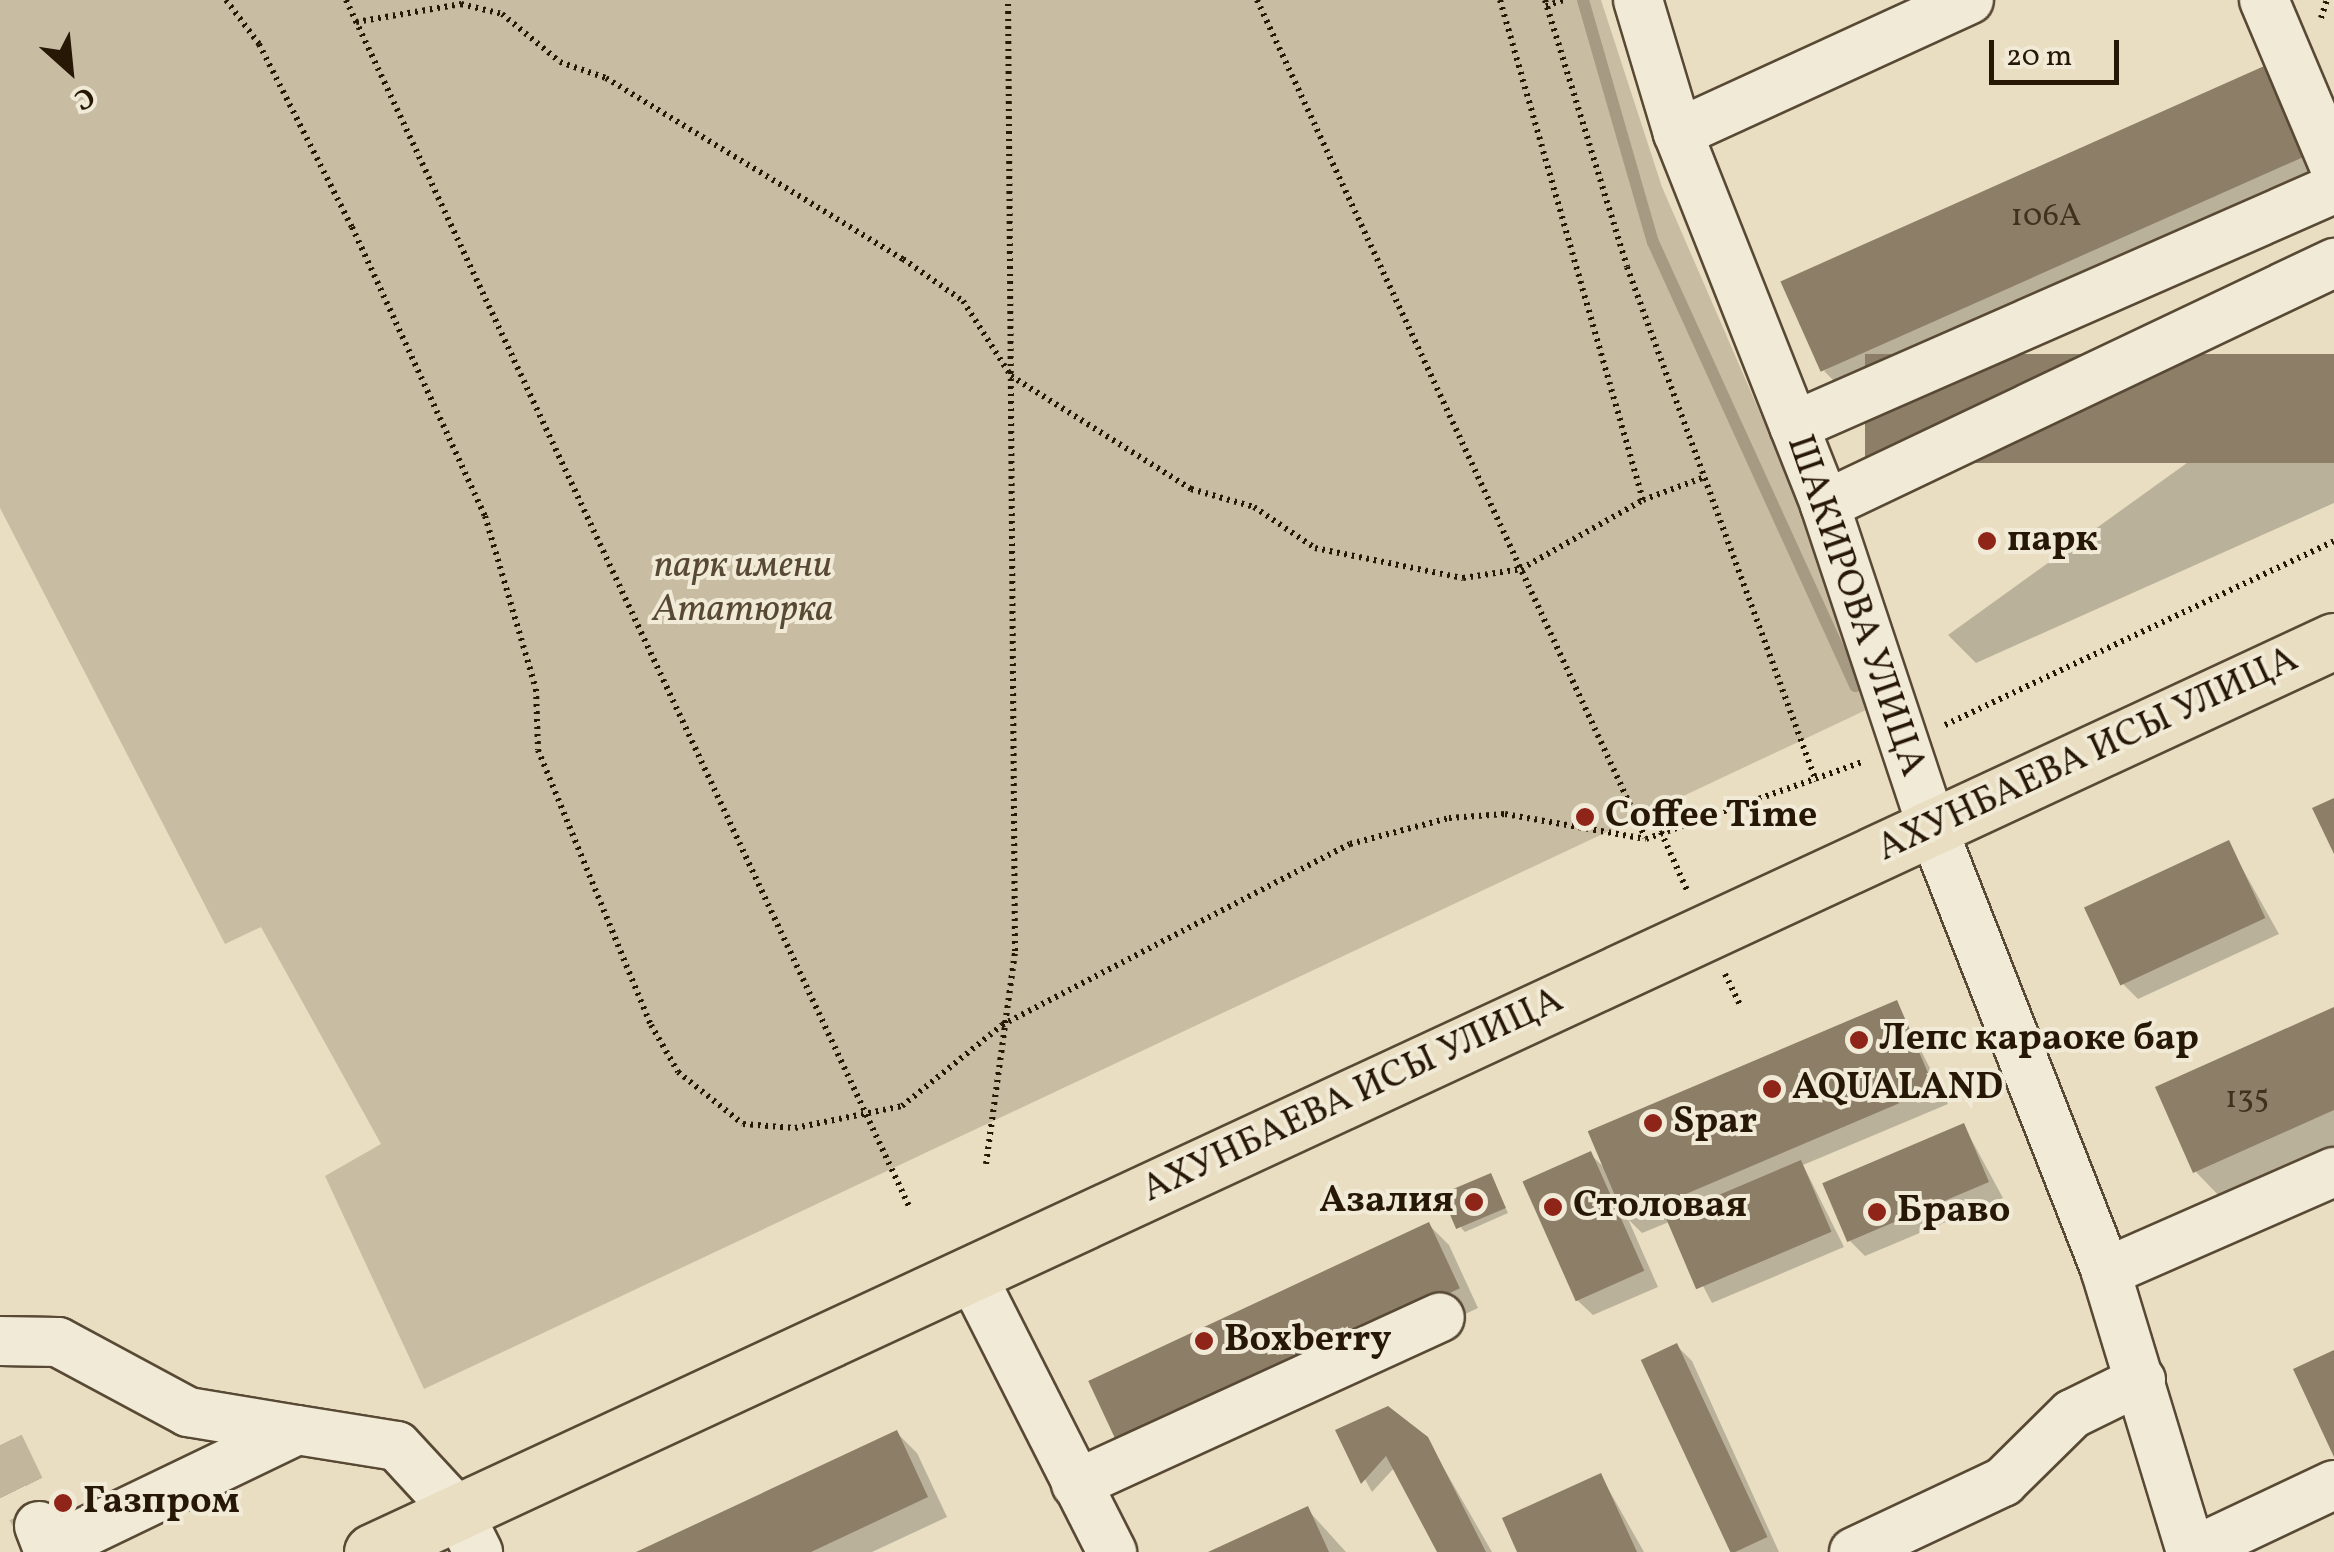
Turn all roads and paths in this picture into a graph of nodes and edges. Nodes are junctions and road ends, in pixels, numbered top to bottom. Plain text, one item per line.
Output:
1 (226, 0) edge
2 (346, 0) edge
3 (1008, 0) edge
4 (1256, 0) edge
5 (1500, 0) edge
6 (1563, 0) edge
7 (1638, 0) edge
8 (1969, 0) edge
9 (2264, 0) edge
10 (1546, 3) edge
11 (356, 22) junction
12 (1678, 133) junction
13 (2334, 166) edge
14 (2334, 189) edge
15 (2334, 263) edge
16 (1011, 376) junction
17 (1794, 426) junction
18 (1704, 478) junction
19 (1643, 500) junction
20 (1825, 504) junction
21 (2334, 540) edge
22 (1521, 569) junction
23 (2334, 641) edge
24 (1903, 745) junction
25 (1816, 781) junction
26 (1932, 827) junction
27 (1646, 838) junction
28 (1002, 1025) junction
29 (862, 1119) junction
30 (986, 1164) dead end
31 (2334, 1172) edge
32 (909, 1206) dead end
33 (2106, 1272) junction
34 (971, 1274) junction
35 (1440, 1317) dead end
36 (0, 1341) edge
37 (2140, 1380) junction
38 (297, 1430) junction
39 (1076, 1484) junction
40 (2334, 1485) edge
41 (468, 1532) edge
42 (1928, 1536) edge
43 (44, 1543) edge
44 (372, 1552) edge
45 (1112, 1552) edge
46 (1854, 1552) edge
47 (2192, 1552) edge

1 - 29 path
2 - 11 path
3 - 16 path
4 - 22 path
5 - 19 path
6 - 10 path
7 - 12 street, ШАКИРОВА УЛИЦА
8 - 12 street
9 - 13 street
10 - 18 path
11 - 16 path
11 - 29 path
12 - 17 street, ШАКИРОВА УЛИЦА
14 - 17 street
15 - 20 street
16 - 22 path
16 - 28 path
17 - 20 street, ШАКИРОВА УЛИЦА
18 - 19 path
18 - 25 path
19 - 22 path
20 - 24 street, ШАКИРОВА УЛИЦА
21 - 24 path
22 - 27 path
23 - 26 main road, АХУНБАЕВА ИСЫ УЛИЦА
24 - 25 path
24 - 26 street, ШАКИРОВА УЛИЦА
25 - 27 path
26 - 33 street, ШАКИРОВА УЛИЦА
26 - 34 main road, АХУНБАЕВА ИСЫ УЛИЦА
27 - 28 path
28 - 29 path
28 - 30 path
29 - 32 path
31 - 33 street
33 - 37 street, ШАКИРОВА УЛИЦА
34 - 39 street
34 - 41 main road, АХУНБАЕВА ИСЫ УЛИЦА
35 - 39 street
36 - 38 street
37 - 42 street
37 - 47 street, ШАКИРОВА УЛИЦА
38 - 41 street
38 - 43 street
39 - 45 street
40 - 47 street
41 - 44 main road, АХУНБАЕВА ИСЫ УЛИЦА
42 - 46 street

